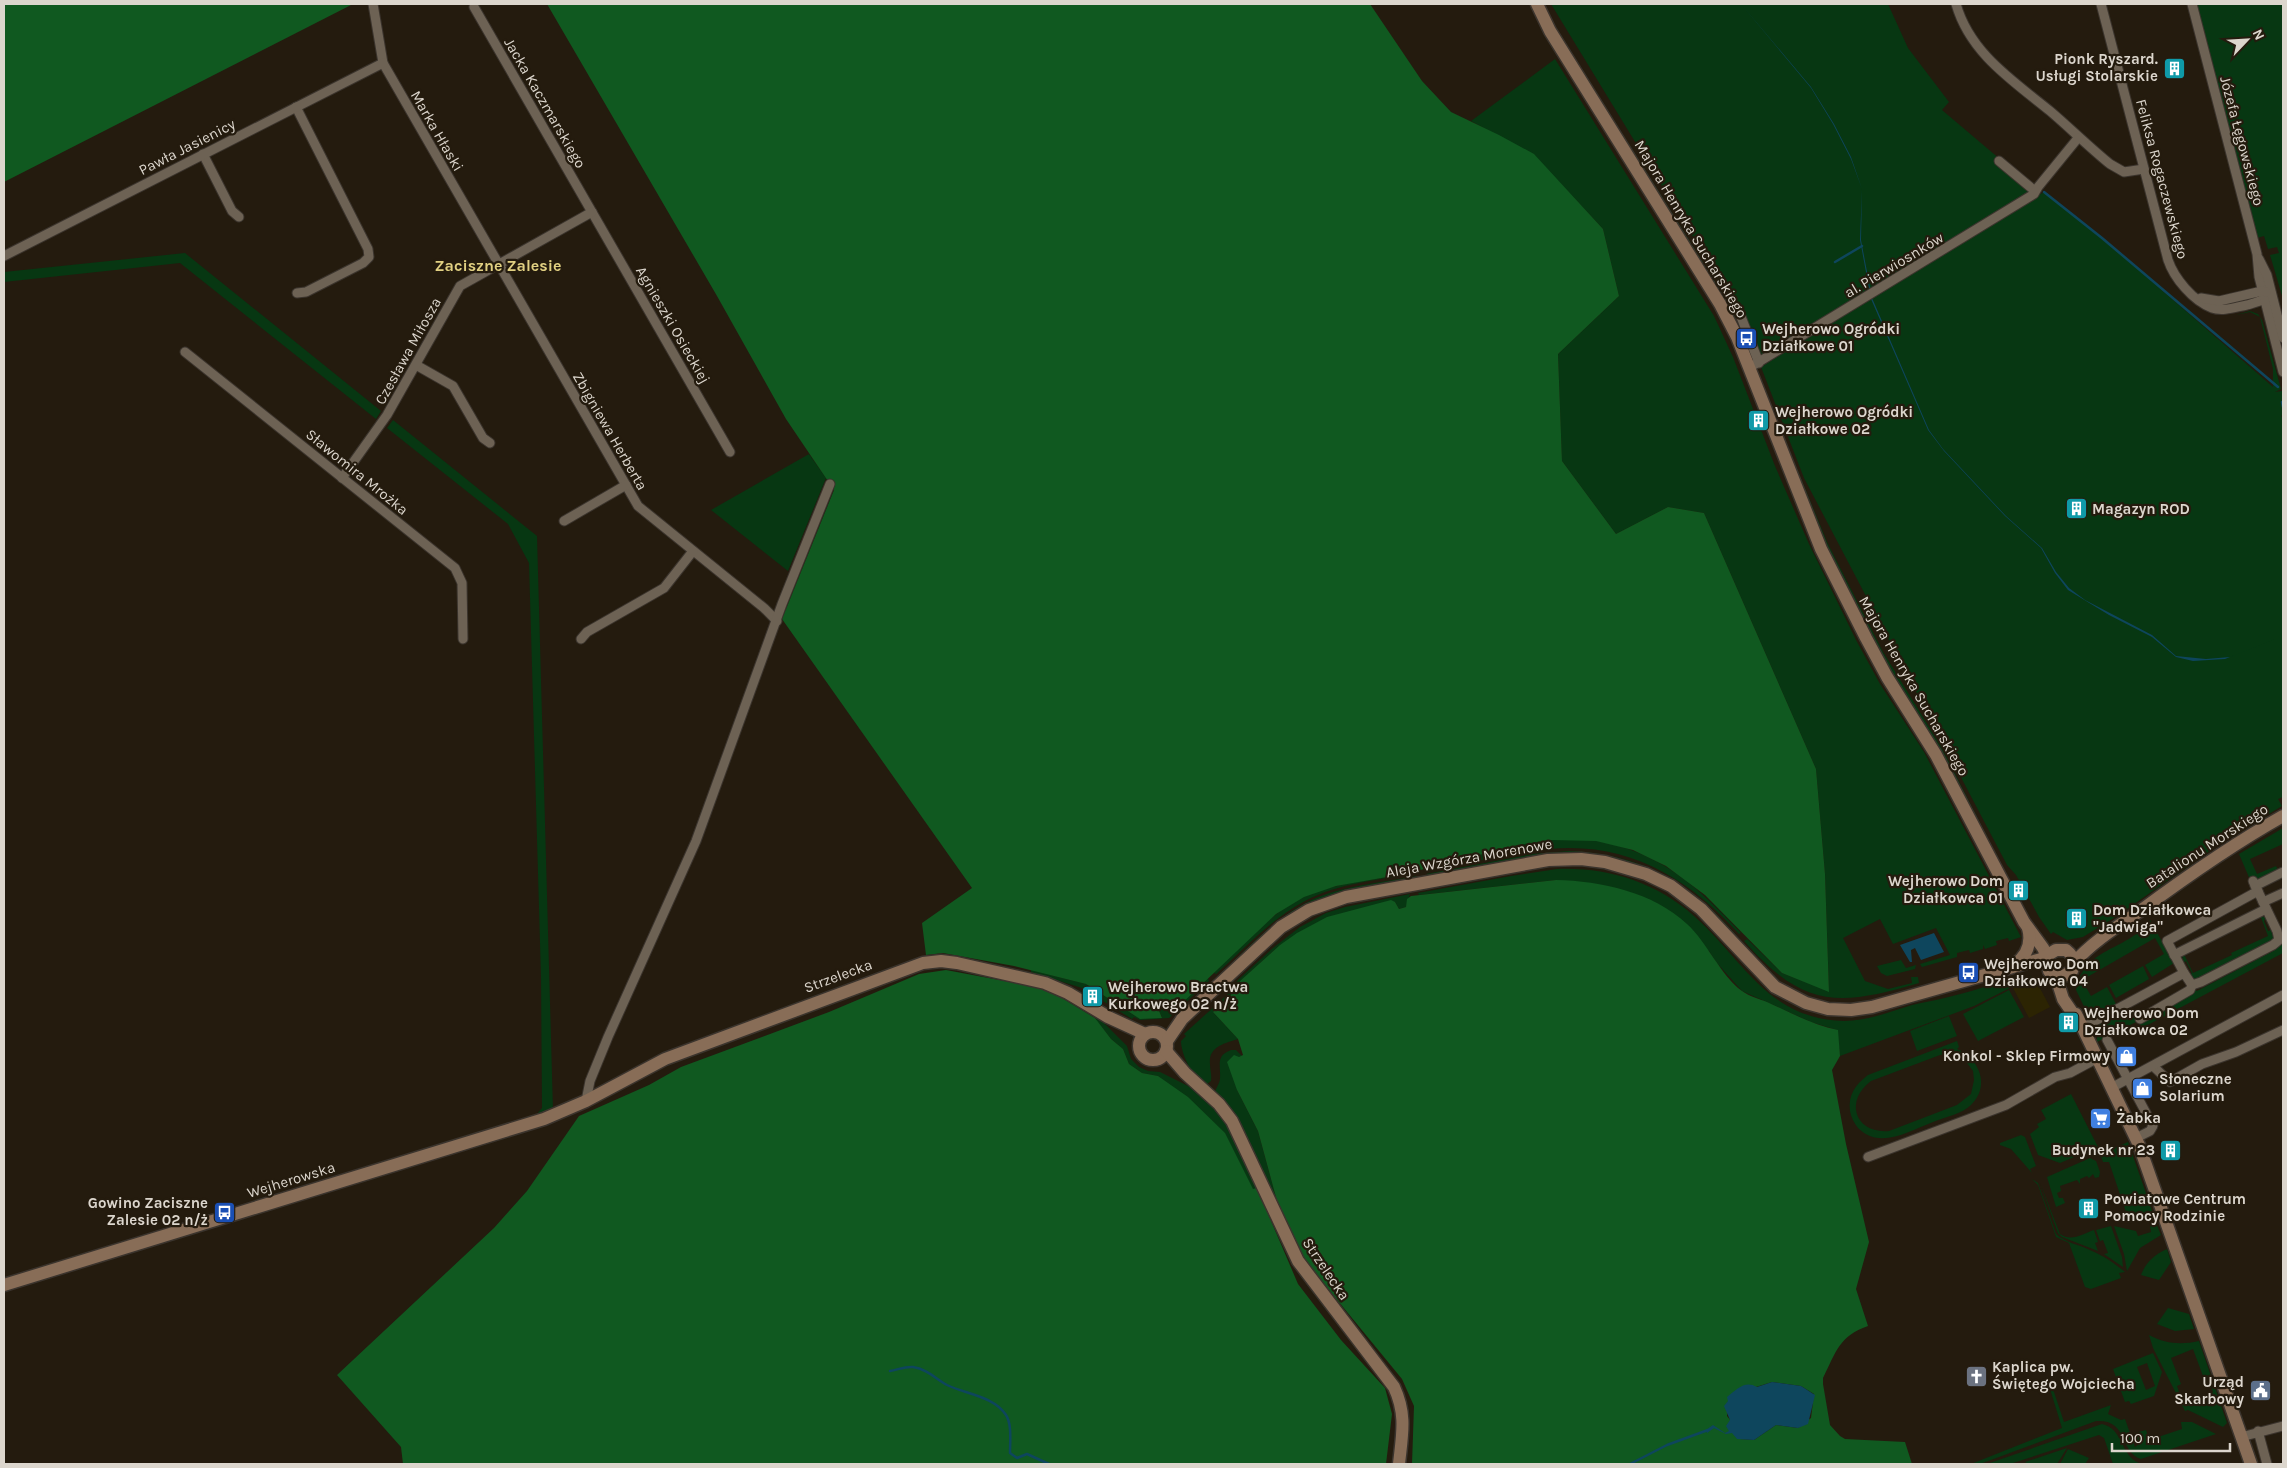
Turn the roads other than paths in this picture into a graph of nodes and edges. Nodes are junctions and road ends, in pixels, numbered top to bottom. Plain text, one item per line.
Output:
1 (373, 4) edge
2 (1538, 4) edge
3 (1956, 4) edge
4 (2101, 4) edge
5 (2192, 4) edge
6 (474, 7) dead end
7 (383, 63) junction
8 (296, 107) junction
9 (2078, 138) junction
10 (203, 154) junction
11 (1999, 161) dead end
12 (2144, 169) junction
13 (2036, 189) junction
14 (592, 212) junction
15 (239, 217) dead end
16 (4, 256) edge
17 (498, 264) junction
18 (297, 293) dead end
19 (2266, 295) junction
20 (1738, 308) dead end
21 (2283, 338) edge
22 (185, 352) dead end
23 (1756, 364) junction
24 (416, 365) junction
25 (2283, 372) edge
26 (490, 443) dead end
27 (730, 452) dead end
28 (342, 478) junction
29 (830, 484) dead end
30 (626, 485) junction
31 (564, 521) dead end
32 (693, 551) junction
33 (777, 621) junction
34 (463, 639) dead end
35 (582, 640) dead end
36 (2283, 816) edge
37 (2283, 872) edge
38 (2255, 886) junction
39 (2283, 893) edge
40 (2016, 906) junction
41 (2265, 906) junction
42 (2028, 928) junction
43 (2100, 939) junction
44 (2280, 941) edge
45 (2064, 950) junction
46 (2174, 955) junction
47 (2047, 956) junction
48 (2015, 967) junction
49 (2072, 968) junction
50 (2184, 972) junction
51 (2051, 973) junction
52 (2192, 985) junction
53 (2283, 995) edge
54 (2140, 1019) dead end
55 (2080, 1024) junction
56 (2283, 1030) edge
57 (1142, 1039) junction
58 (2107, 1040) dead end
59 (1163, 1046) junction
60 (2096, 1059) junction
61 (2154, 1067) junction
62 (2128, 1080) junction
63 (2111, 1088) junction
64 (586, 1102) junction
65 (2136, 1138) junction
66 (1868, 1157) dead end
67 (4, 1285) edge
68 (2283, 1426) edge
69 (2258, 1431) junction
70 (2241, 1437) junction
71 (1398, 1464) edge
72 (2251, 1464) edge
73 (2267, 1464) edge

1 - 7 street, Marka Hłaski
2 - 23 street, Majora Henryka Sucharskiego
3 - 9 street
4 - 12 street, Feliksa Rogaczewskiego
5 - 19 street, Józefa Łęgowskiego
6 - 14 street, Jacka Kaczmarskiego
7 - 8 street, Pawła Jasienicy
7 - 17 street, Marka Hłaski
8 - 10 street, Pawła Jasienicy
8 - 18 street
9 - 12 street
9 - 13 street, al. Pierwiosnków
10 - 15 street
10 - 16 street, Pawła Jasienicy
11 - 13 street
12 - 19 street, Feliksa Rogaczewskiego
13 - 23 street, al. Pierwiosnków
14 - 17 street, Czesława Miłosza
14 - 27 street, Agnieszki Osieckiej
17 - 24 street, Czesława Miłosza
17 - 30 street, Zbigniewa Herberta
19 - 21 street, Józefa Łęgowskiego
19 - 25 street, Józefa Łęgowskiego
20 - 23 street
22 - 28 street, Sławomira Mrożka
23 - 40 street, Majora Henryka Sucharskiego
24 - 26 street
24 - 28 street, Czesława Miłosza
28 - 34 street, Sławomira Mrożka
29 - 33 street
30 - 31 street
30 - 32 street, Zbigniewa Herberta
32 - 33 street, Zbigniewa Herberta
32 - 35 street
33 - 64 street
36 - 43 street, Batalionu Morskiego
37 - 38 street
38 - 41 street
38 - 46 street
39 - 41 street
40 - 42 street, Majora Henryka Sucharskiego
40 - 45 street, Majora Henryka Sucharskiego
41 - 44 street
41 - 46 street
42 - 47 street, Majora Henryka Sucharskiego
42 - 48 street
43 - 45 street, Batalionu Morskiego
43 - 49 street, Batalionu Morskiego
44 - 52 street
45 - 47 street
45 - 49 street
46 - 50 street
47 - 48 street, Aleja Wzgórza Morenowe
47 - 51 street
48 - 51 street, Aleja Wzgórza Morenowe
48 - 59 street, Aleja Wzgórza Morenowe
49 - 51 street
49 - 55 street
50 - 52 street
50 - 55 street
51 - 55 street
52 - 54 street
53 - 61 street
55 - 60 street
56 - 61 street
57 - 59 street
57 - 59 street
57 - 64 street, Strzelecka
58 - 62 street
59 - 71 street, Strzelecka
60 - 63 street
60 - 66 street
61 - 62 street
62 - 63 street
62 - 65 street
63 - 65 street
64 - 67 street, Wejherowska
65 - 70 street
68 - 69 street
69 - 70 street
69 - 73 street
70 - 72 street

